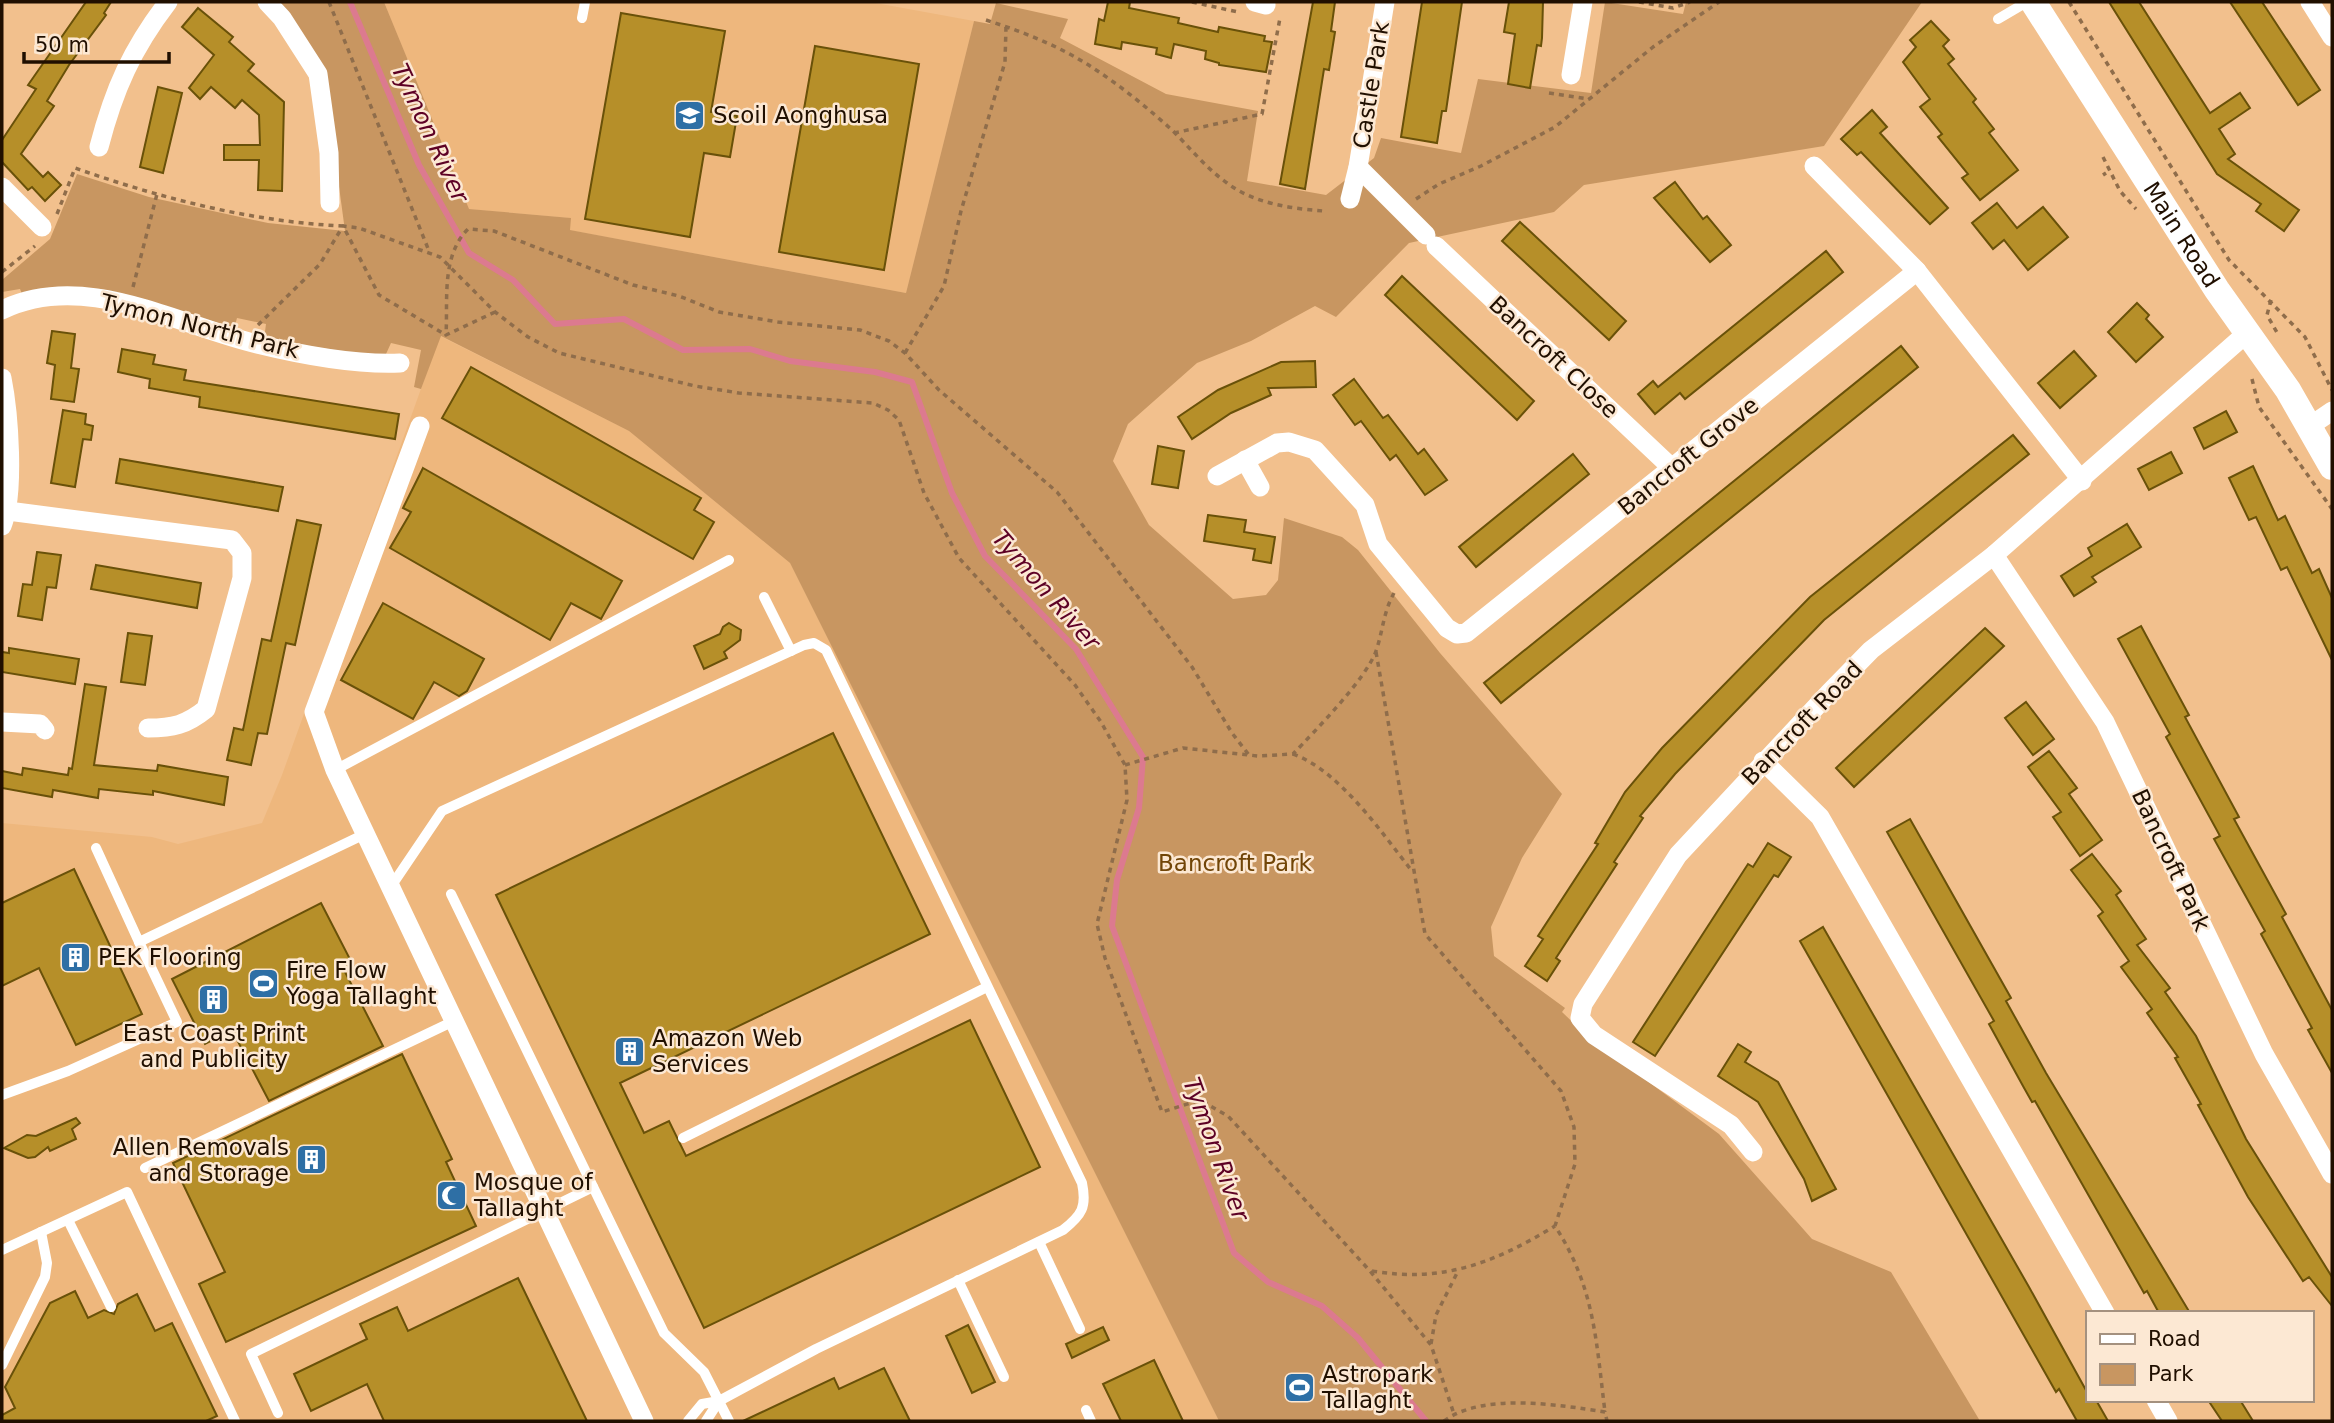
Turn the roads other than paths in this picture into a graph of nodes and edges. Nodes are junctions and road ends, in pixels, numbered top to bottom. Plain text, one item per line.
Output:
1 (168, 2) edge
2 (267, 2) edge
3 (585, 2) edge
4 (1385, 2) edge
5 (1583, 2) edge
6 (2027, 2) edge
7 (2033, 2) edge
8 (2310, 2) edge
9 (582, 18) dead end
10 (1998, 19) dead end
11 (2332, 37) edge
12 (1571, 75) dead end
13 (99, 147) dead end
14 (1814, 166) dead end
15 (1358, 167) junction
16 (2, 187) edge
17 (1350, 199) dead end
18 (330, 203) dead end
19 (42, 227) dead end
20 (1431, 240) joint
21 (1917, 271) junction
22 (2, 310) edge
23 (2247, 333) junction
24 (400, 363) dead end
25 (2, 378) edge
26 (2332, 411) edge
27 (420, 426) dead end
28 (2310, 426) junction
29 (1245, 460) junction
30 (2332, 467) edge
31 (1673, 468) junction
32 (1217, 477) dead end
33 (2082, 481) junction
34 (1260, 486) dead end
35 (5, 519) edge
36 (1994, 555) junction
37 (729, 560) dead end
38 (764, 597) dead end
39 (791, 651) junction
40 (2, 722) edge
41 (148, 728) dead end
42 (45, 730) dead end
43 (1763, 761) junction
44 (335, 770) junction
45 (365, 834) junction
46 (96, 848) dead end
47 (390, 888) junction
48 (451, 894) dead end
49 (139, 942) junction
50 (987, 988) junction
51 (454, 1021) junction
52 (2, 1095) edge
53 (683, 1138) dead end
54 (1754, 1152) dead end
55 (145, 1168) dead end
56 (2332, 1174) edge
57 (593, 1187) junction
58 (543, 1210) junction
59 (68, 1220) junction
60 (41, 1232) junction
61 (1039, 1242) junction
62 (2, 1250) edge
63 (958, 1280) junction
64 (111, 1307) dead end
65 (2104, 1311) edge
66 (1080, 1329) dead end
67 (2, 1365) edge
68 (1004, 1377) dead end
69 (719, 1401) junction
70 (2157, 1402) edge
71 (1086, 1410) dead end
72 (278, 1413) dead end
73 (235, 1421) edge
74 (644, 1421) edge
75 (688, 1421) edge
76 (706, 1421) edge
77 (729, 1421) edge
78 (1091, 1421) edge
79 (2168, 1421) edge

1 - 13 street
2 - 18 street
3 - 9 lane
4 - 15 street, Castle Park
5 - 12 street
6 - 10 lane
7 - 23 street, Main Road
8 - 11 street
14 - 21 street
15 - 17 street, Castle Park
15 - 20 street, Castle Park
16 - 19 street
20 - 31 street, Bancroft Close
21 - 31 street, Bancroft Grove
21 - 33 street
22 - 24 street, Tymon North Park
23 - 28 street, Main Road
23 - 33 street, Bancroft Road
25 - 35 street
26 - 28 street
27 - 44 street
28 - 30 street, Main Road
29 - 31 street, Bancroft Grove
29 - 32 street
29 - 34 street
33 - 36 street, Bancroft Road
35 - 41 street
36 - 43 street, Bancroft Road
36 - 56 street, Bancroft Park
37 - 44 lane
38 - 39 lane
39 - 47 lane
39 - 50 lane
40 - 42 street
43 - 54 street, Bancroft Road
43 - 65 street
44 - 45 street
45 - 47 street
45 - 49 lane
46 - 49 lane
47 - 51 street
48 - 57 lane
49 - 52 lane
50 - 53 lane
50 - 61 lane
51 - 55 lane
51 - 58 street
57 - 58 lane
57 - 69 lane
58 - 72 lane
58 - 74 street
59 - 60 lane
59 - 64 lane
59 - 73 lane
60 - 62 lane
60 - 67 lane
61 - 63 lane
61 - 66 lane
63 - 68 lane
63 - 69 lane
69 - 75 lane
69 - 76 lane
69 - 77 lane
70 - 79 street
71 - 78 lane

